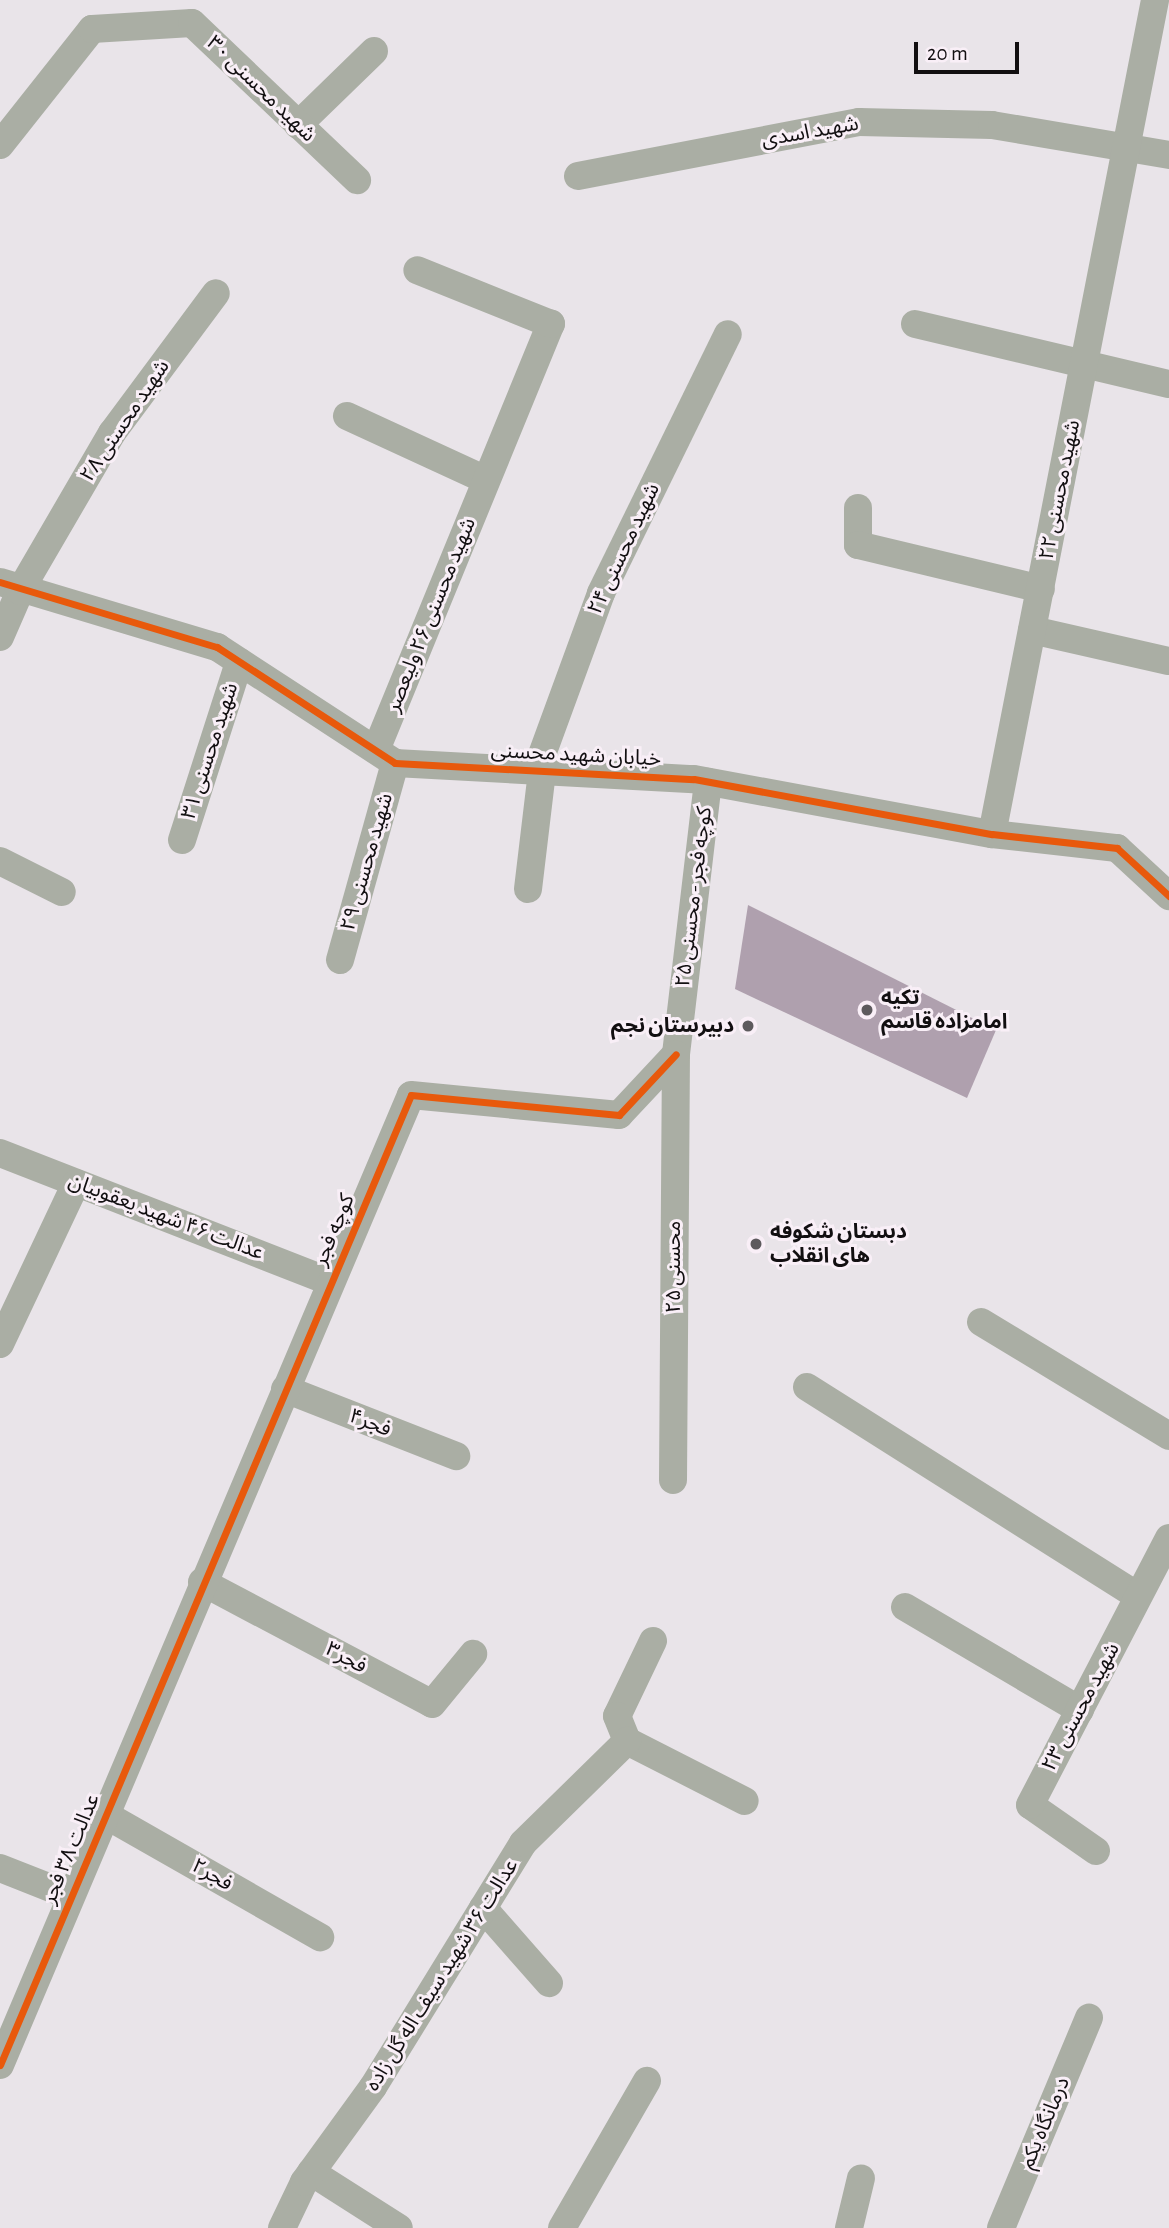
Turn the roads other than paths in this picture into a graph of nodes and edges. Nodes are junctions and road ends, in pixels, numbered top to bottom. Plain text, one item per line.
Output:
1 (1155, 0) edge
2 (374, 51) dead end
3 (298, 125) junction
4 (0, 145) edge
5 (1128, 146) junction
6 (1169, 155) edge
7 (578, 177) dead end
8 (357, 180) dead end
9 (417, 270) dead end
10 (216, 293) dead end
11 (915, 324) dead end
12 (728, 334) dead end
13 (1083, 366) junction
14 (1169, 384) edge
15 (347, 416) dead end
16 (486, 480) junction
17 (858, 508) dead end
18 (10, 586) edge
19 (1041, 589) junction
20 (1032, 630) junction
21 (0, 637) edge
22 (1169, 661) edge
23 (239, 662) junction
24 (385, 757) junction
25 (539, 771) junction
26 (708, 782) junction
27 (992, 834) junction
28 (182, 840) dead end
29 (0, 861) edge
30 (528, 889) dead end
31 (62, 892) dead end
32 (1169, 896) edge
33 (340, 960) dead end
34 (676, 1054) junction
35 (0, 1153) edge
36 (76, 1182) junction
37 (331, 1282) junction
38 (981, 1322) dead end
39 (0, 1344) edge
40 (807, 1387) dead end
41 (285, 1389) junction
42 (1169, 1436) edge
43 (456, 1456) dead end
44 (673, 1480) dead end
45 (1169, 1538) edge
46 (202, 1582) junction
47 (1139, 1596) junction
48 (905, 1606) dead end
49 (653, 1641) dead end
50 (174, 1647) joint
51 (473, 1654) dead end
52 (1080, 1710) junction
53 (627, 1741) junction
54 (745, 1801) dead end
55 (104, 1814) junction
56 (1096, 1851) dead end
57 (0, 1868) edge
58 (71, 1896) junction
59 (483, 1908) junction
60 (320, 1937) dead end
61 (550, 1983) dead end
62 (1088, 2018) dead end
63 (0, 2065) edge
64 (647, 2081) dead end
65 (311, 2172) junction
66 (862, 2178) dead end
67 (282, 2228) edge
68 (399, 2228) edge
69 (562, 2228) edge
70 (849, 2228) edge
71 (1001, 2228) edge

1 - 5 street, شهید محسنی ۲۲
2 - 3 street
3 - 4 street, شهید محسنی ۳۰
3 - 8 street, شهید محسنی ۳۰
5 - 6 street, شهید اسدی
5 - 7 street, شهید اسدی
5 - 13 street, شهید محسنی ۲۲
9 - 16 street, شهید محسنی ۲۶ ولیعصر
10 - 18 street, شهید محسنی ۲۸
11 - 13 street
12 - 25 street, شهید محسنی ۲۴
13 - 14 street
13 - 19 street, شهید محسنی ۲۲
15 - 16 street
16 - 24 street, شهید محسنی ۲۶ ولیعصر
17 - 19 street
18 - 21 street, شهید محسنی ۲۸
18 - 23 street, خیابان شهید محسنی
19 - 20 street, شهید محسنی ۲۲
20 - 22 street
20 - 27 street, شهید محسنی ۲۲
23 - 24 street, خیابان شهید محسنی
23 - 28 street, شهید محسنی ۳۱
24 - 25 street, خیابان شهید محسنی
24 - 33 street, شهید محسنی ۲۹
25 - 26 street, خیابان شهید محسنی
25 - 30 street, شهید محسنی ۲۴
26 - 27 street, خیابان شهید محسنی
26 - 34 street, کوچه فجر - محسنی ۲۵
27 - 32 street, خیابان شهید محسنی
29 - 31 street
34 - 37 street, کوچه فجر
34 - 44 street, محسنی ۲۵
35 - 36 street, عدالت ۴۶ شهید یعقوبیان
36 - 37 street, عدالت ۴۶ شهید یعقوبیان
36 - 39 street
37 - 41 street, کوچه فجر
38 - 42 street
40 - 47 street
41 - 43 street, فجر۴
41 - 46 street, کوچه فجر
45 - 47 street, شهید محسنی ۲۳
46 - 50 street, کوچه فجر
46 - 51 street, فجر۳
47 - 52 street, شهید محسنی ۲۳
48 - 52 street
49 - 53 street
50 - 55 street, عدالت ۳۸ فجر
52 - 56 street, شهید محسنی ۲۳
53 - 54 street
53 - 59 street, عدالت ۳۶ شهید سیف اله گل زاده
55 - 58 street, عدالت ۳۸ فجر
55 - 60 street, فجر۲
57 - 58 street
58 - 63 street, عدالت ۳۸ فجر
59 - 61 street
59 - 65 street, عدالت ۳۶ شهید سیف اله گل زاده
62 - 71 street, درمانگاه یکم
64 - 69 street
65 - 67 street, عدالت ۳۶ شهید سیف اله گل زاده
65 - 68 street
66 - 70 street

